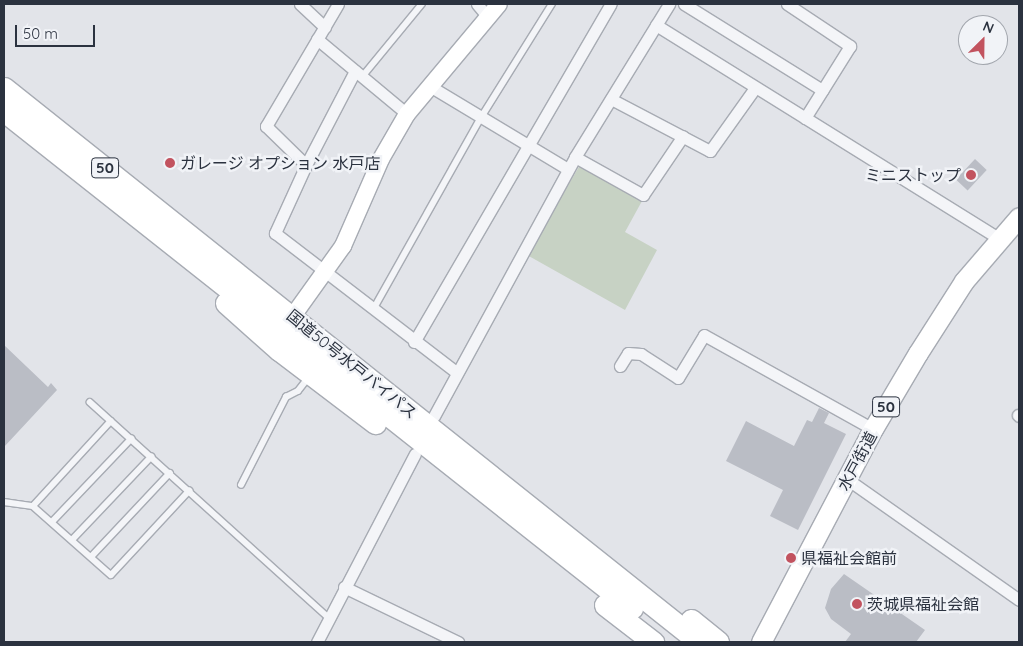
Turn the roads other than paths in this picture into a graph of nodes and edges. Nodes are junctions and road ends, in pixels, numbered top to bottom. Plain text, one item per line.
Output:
1 (300, 4) edge
2 (338, 4) edge
3 (422, 4) edge
4 (477, 4) edge
5 (499, 4) edge
6 (552, 4) edge
7 (611, 4) edge
8 (670, 4) edge
9 (684, 4) edge
10 (786, 4) edge
11 (488, 17) junction
12 (656, 25) junction
13 (325, 27) junction
14 (317, 40) junction
15 (359, 74) junction
16 (428, 85) junction
17 (4, 88) edge
18 (756, 88) junction
19 (822, 90) junction
20 (611, 99) junction
21 (4, 111) edge
22 (407, 114) junction
23 (482, 116) junction
24 (805, 118) junction
25 (683, 136) junction
26 (526, 144) junction
27 (575, 157) junction
28 (306, 165) junction
29 (568, 169) junction
30 (1019, 217) edge
31 (1000, 239) junction
32 (326, 272) junction
33 (374, 310) junction
34 (284, 332) junction
35 (414, 342) junction
36 (620, 366) dead end
37 (456, 372) junction
38 (310, 374) junction
39 (90, 402) dead end
40 (434, 416) junction
41 (111, 421) junction
42 (873, 429) junction
43 (131, 439) junction
44 (415, 454) junction
45 (151, 456) junction
46 (170, 474) junction
47 (847, 479) junction
48 (241, 485) dead end
49 (189, 491) junction
50 (4, 502) edge
51 (33, 506) junction
52 (52, 522) junction
53 (72, 540) junction
54 (91, 558) junction
55 (344, 587) junction
56 (1019, 600) edge
57 (328, 618) junction
58 (434, 637) edge
59 (317, 642) edge
60 (458, 642) edge
61 (653, 642) edge
62 (676, 642) edge
63 (699, 642) edge
64 (718, 642) edge
65 (762, 642) edge

1 - 13 street
2 - 13 street
3 - 15 lane
4 - 11 street
5 - 11 street
6 - 23 lane
7 - 26 street
8 - 12 street
9 - 19 street
10 - 19 street
11 - 16 street
12 - 18 street
12 - 20 street
13 - 14 street
14 - 15 street
14 - 28 street
15 - 22 street
15 - 28 street
16 - 22 street
16 - 23 street
17 - 34 highway, 国道50号水戸バイパス / 50
18 - 24 street
18 - 25 street
19 - 24 street
20 - 25 street
20 - 27 street
21 - 34 highway, 50
22 - 32 street
23 - 26 street
23 - 33 lane
24 - 31 street
25 - 27 street
26 - 29 street
26 - 35 street
27 - 29 street
28 - 32 street
29 - 37 street
30 - 31 main road, 水戸街道 / 50
31 - 42 main road, 水戸街道 / 50
32 - 33 street
32 - 34 street
33 - 35 street
34 - 38 highway
34 - 40 highway
34 - 62 highway, 国道50号水戸バイパス / 50
34 - 63 highway, 国道50号水戸バイパス / 50
35 - 37 street
36 - 42 street
37 - 40 street
38 - 44 highway
38 - 48 lane
39 - 41 lane
40 - 64 highway
41 - 43 lane
41 - 51 lane
42 - 47 main road, 水戸街道 / 50
43 - 45 lane
43 - 52 lane
44 - 55 street
44 - 61 highway
45 - 46 lane
45 - 53 lane
46 - 49 lane
46 - 54 lane
47 - 56 street
47 - 65 main road, 水戸街道 / 50
49 - 54 lane
49 - 57 lane
50 - 51 lane
51 - 52 lane
52 - 53 lane
53 - 54 lane
55 - 57 street
55 - 58 street
57 - 59 street
58 - 60 street

